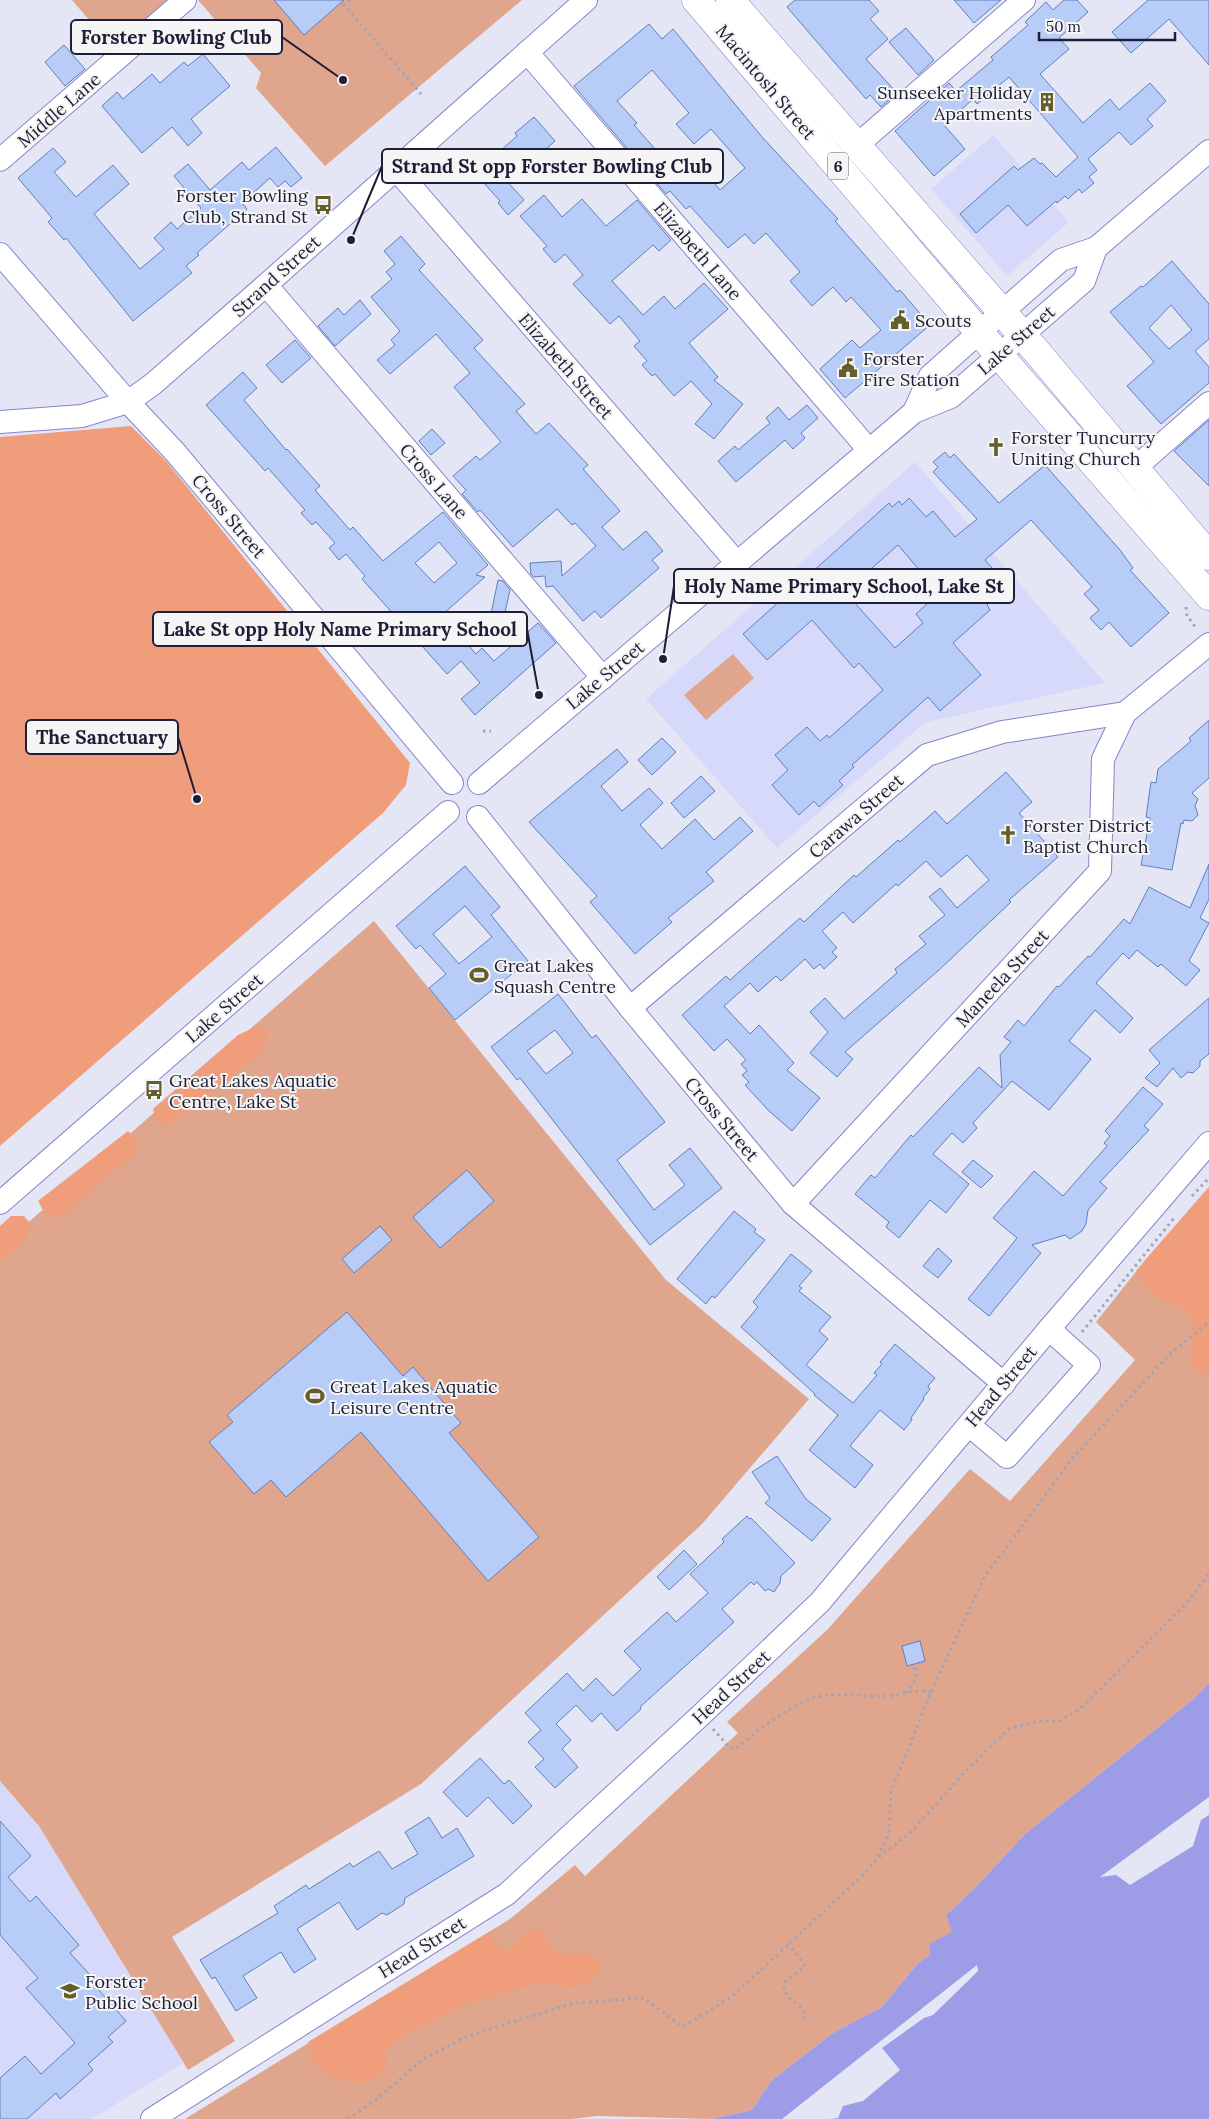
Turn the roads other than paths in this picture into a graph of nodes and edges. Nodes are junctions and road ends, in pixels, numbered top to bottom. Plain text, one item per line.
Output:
1 (185, 0) edge
2 (586, 0) edge
3 (696, 0) edge
4 (730, 0) edge
5 (1024, 0) edge
6 (527, 52) junction
7 (856, 146) junction
8 (1209, 151) edge
9 (0, 160) edge
10 (395, 168) junction
11 (1096, 248) junction
12 (0, 254) edge
13 (266, 285) junction
14 (1002, 312) junction
15 (979, 332) junction
16 (1022, 335) junction
17 (999, 355) junction
18 (128, 402) junction
19 (1209, 403) edge
20 (914, 412) junction
21 (0, 422) edge
22 (869, 450) junction
23 (1134, 468) junction
24 (1209, 556) edge
25 (737, 563) junction
26 (1209, 596) edge
27 (1209, 644) edge
28 (603, 678) junction
29 (1125, 714) junction
30 (452, 783) junction
31 (479, 783) junction
32 (448, 812) junction
33 (478, 818) junction
34 (630, 1008) junction
35 (1209, 1143) edge
36 (0, 1203) edge
37 (793, 1204) junction
38 (1049, 1328) junction
39 (1004, 1384) junction
40 (969, 1425) junction
41 (152, 2119) edge

1 - 9 street, Middle Lane
2 - 6 street, Strand Street
3 - 15 main road, Macintosh Street / 6
4 - 7 main road, Macintosh Street / 6
5 - 7 street
6 - 10 street, Strand Street
6 - 22 street, Elizabeth Lane
7 - 14 main road, Macintosh Street / 6
8 - 11 street, Lake Street
10 - 13 street, Strand Street
10 - 25 street, Elizabeth Street
11 - 14 street, Lake Street
11 - 16 street, Lake Street
12 - 18 street, Cross Street
13 - 18 street, Strand Street
13 - 28 street, Cross Lane
14 - 15 street, Lake Street
14 - 16 main road, Macintosh Street / 6
15 - 17 main road, Macintosh Street / 6
15 - 20 street, Lake Street
16 - 17 street, Lake Street
16 - 23 main road, Macintosh Street / 6
17 - 20 street, Lake Street
17 - 26 main road, Macintosh Street / 6
18 - 21 street, Strand Street
18 - 30 street, Cross Street
19 - 23 street
20 - 22 street, Lake Street
22 - 25 street, Lake Street
23 - 24 main road, Macintosh Street / 6
25 - 28 street, Lake Street
27 - 29 street
28 - 31 street, Lake Street
29 - 34 street, Carawa Street
29 - 37 street, Maneela Street
30 - 31 street
30 - 32 street
31 - 33 street
32 - 33 street
32 - 36 street, Lake Street
33 - 34 street, Cross Street
34 - 37 street, Cross Street
35 - 38 street, Head Street
37 - 39 street, Cross Street
38 - 39 street, Head Street
38 - 40 street
39 - 40 street, Head Street
40 - 41 street, Head Street

